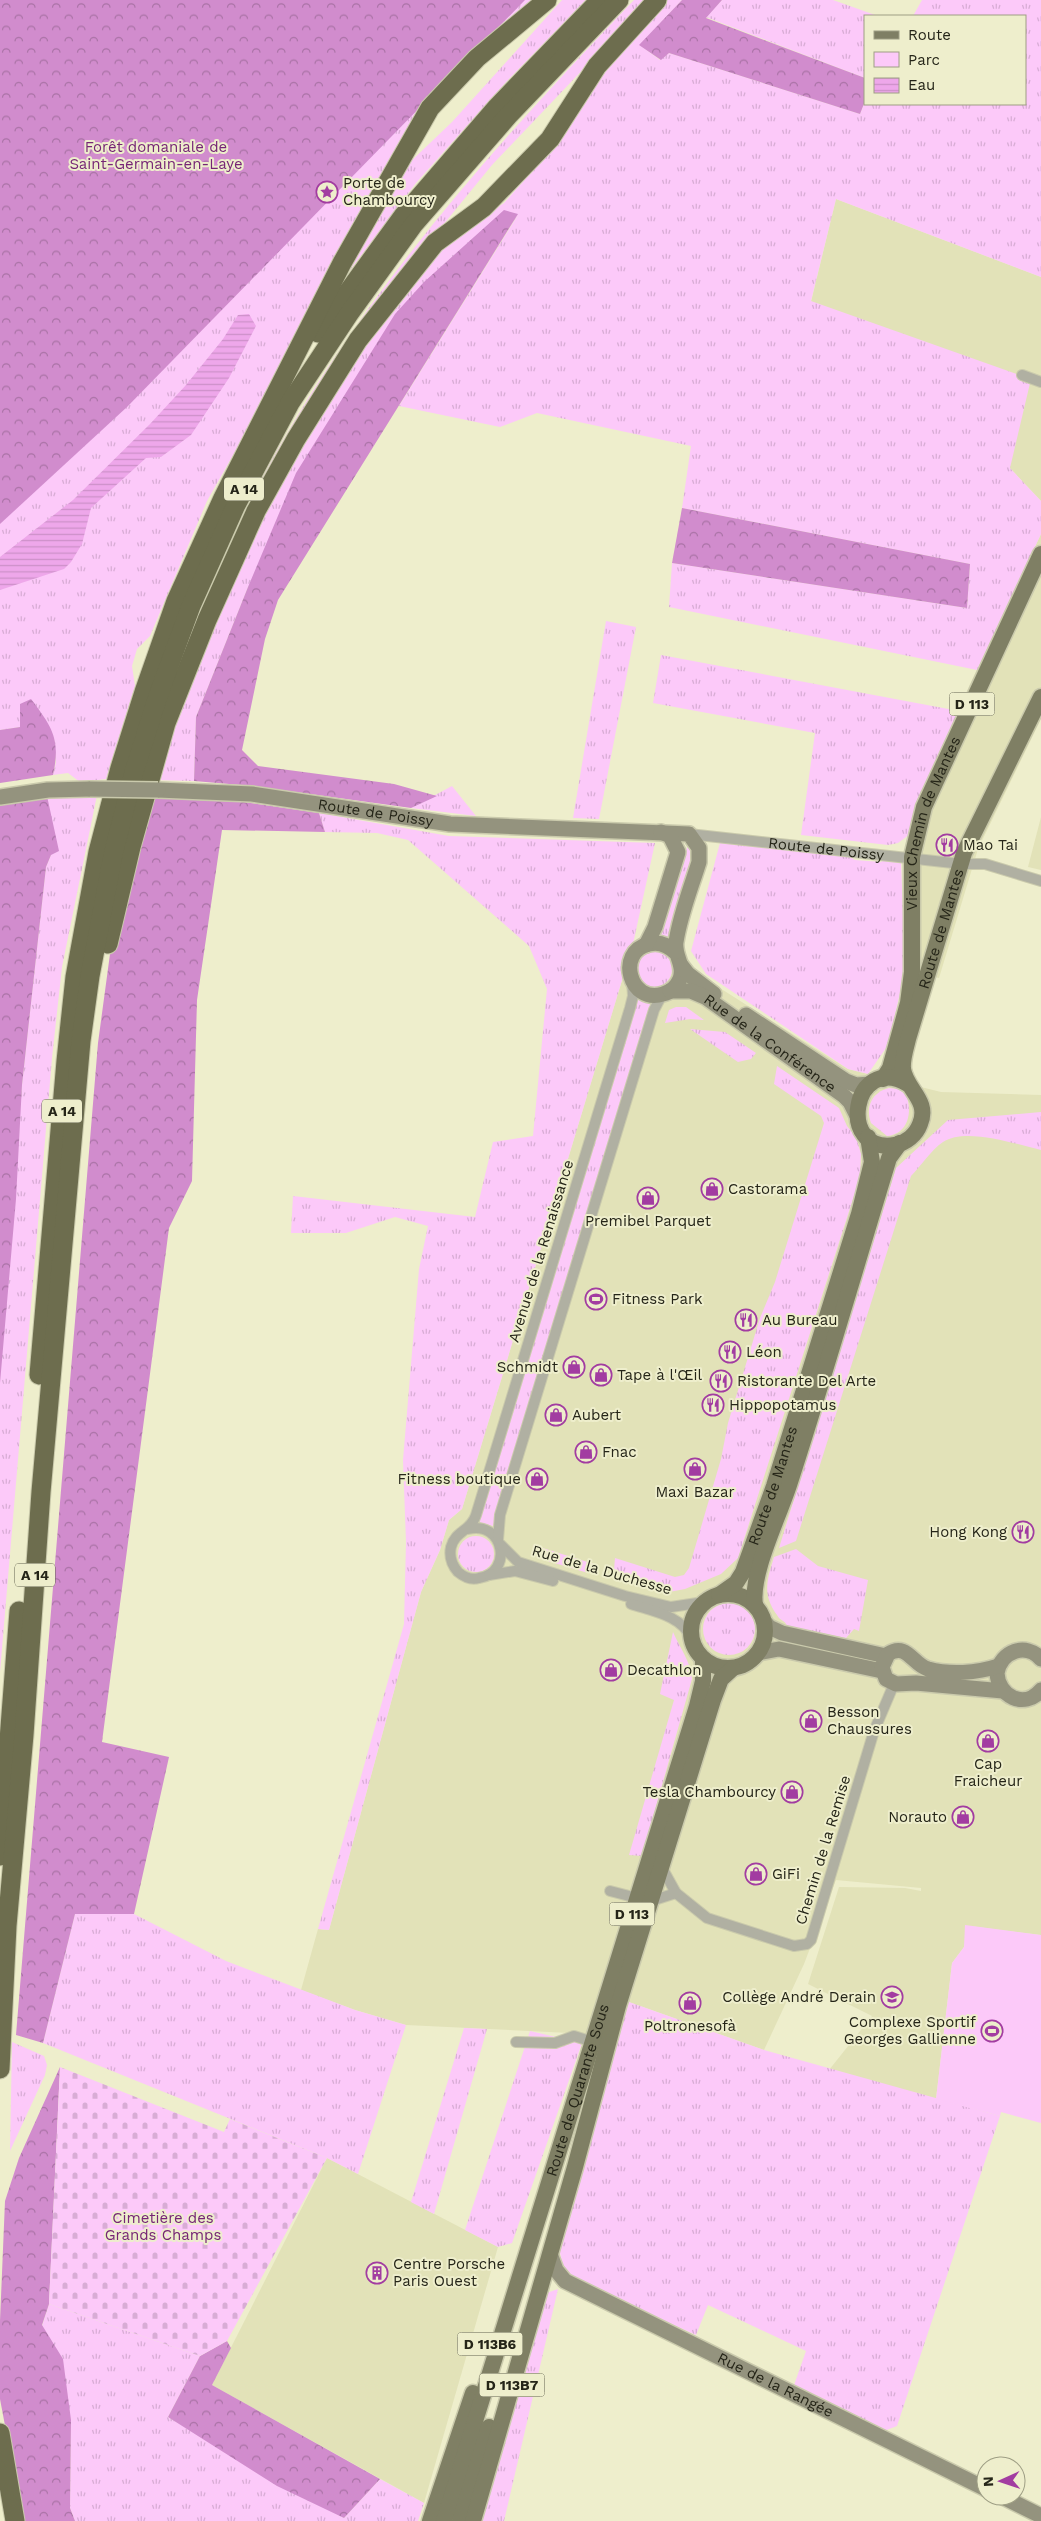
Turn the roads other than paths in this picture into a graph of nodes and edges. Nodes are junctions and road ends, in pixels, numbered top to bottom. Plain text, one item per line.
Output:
1 (547, 0) edge
2 (600, 0) edge
3 (619, 0) edge
4 (657, 0) edge
5 (1022, 375) dead end
6 (1041, 382) edge
7 (272, 400) junction
8 (1041, 554) edge
9 (1041, 697) edge
10 (0, 797) edge
11 (661, 832) junction
12 (689, 834) junction
13 (912, 858) junction
14 (962, 864) junction
15 (1041, 881) edge
16 (646, 945) junction
17 (679, 959) junction
18 (631, 980) junction
19 (666, 993) junction
20 (78, 1082) junction
21 (877, 1082) junction
22 (908, 1084) junction
23 (857, 1116) junction
24 (868, 1137) junction
25 (900, 1143) junction
26 (468, 1529) junction
27 (499, 1542) junction
28 (489, 1575) junction
29 (719, 1594) junction
30 (704, 1602) junction
31 (755, 1605) junction
32 (764, 1620) junction
33 (691, 1638) junction
34 (758, 1653) junction
35 (886, 1656) junction
36 (703, 1659) junction
37 (1041, 1659) edge
38 (998, 1666) junction
39 (733, 1668) junction
40 (882, 1671) junction
41 (894, 1684) junction
42 (1003, 1692) junction
43 (1040, 1692) edge
44 (0, 1856) edge
45 (661, 1866) junction
46 (610, 1891) dead end
47 (676, 1893) junction
48 (644, 1899) junction
49 (516, 2042) dead end
50 (593, 2042) junction
51 (602, 2064) junction
52 (0, 2069) edge
53 (553, 2167) junction
54 (550, 2254) junction
55 (565, 2281) junction
56 (540, 2289) junction
57 (534, 2308) joint
58 (0, 2433) edge
59 (976, 2484) edge
60 (1018, 2506) edge
61 (1036, 2517) edge
62 (15, 2521) edge
63 (430, 2521) edge
64 (444, 2521) edge
65 (460, 2521) edge
66 (473, 2521) edge

1 - 7 highway
2 - 7 highway, A 14
3 - 20 highway, A 14
4 - 20 highway
5 - 6 street
7 - 44 highway, A 14
8 - 13 main road, Vieux Chemin de Mantes / D 113
9 - 14 main road, Route de Mantes
10 - 11 street, Route de Poissy, bridge
11 - 12 street, Route de Poissy
11 - 16 street
12 - 13 street, Route de Poissy
12 - 17 street
13 - 14 street, Route de Poissy
13 - 21 main road, Vieux Chemin de Mantes / D 113
14 - 15 street, Route de Poissy
14 - 22 main road, Route de Mantes
16 - 17 street
16 - 18 street
17 - 19 street
17 - 21 street, Rue de la Conférence
18 - 19 street
18 - 26 street, Avenue de la Renaissance
19 - 23 street, Rue de la Conférence
19 - 27 street
20 - 52 highway, A 14
21 - 22 main road
21 - 23 main road
22 - 25 main road
23 - 24 main road
24 - 25 main road
24 - 29 main road, Route de Mantes
25 - 31 main road, Route de Mantes
26 - 27 street
26 - 28 street
27 - 28 street
27 - 30 street, Rue de la Duchesse
28 - 33 street, Rue de la Duchesse
29 - 30 main road
29 - 31 main road
30 - 33 main road
31 - 32 main road
32 - 34 main road
32 - 35 street
33 - 36 main road
34 - 39 main road
34 - 40 street
35 - 38 street
35 - 40 street
36 - 39 main road
36 - 48 main road, Route de Quarante Sous / D 113
37 - 38 street
38 - 42 street
39 - 45 main road, D 113
40 - 41 street
41 - 42 street
41 - 47 street, Chemin de la Remise
42 - 43 street
45 - 47 street, Chemin de la Remise
45 - 48 main road, D 113
46 - 48 street
47 - 48 street
48 - 50 main road, Route de Quarante Sous / D 113
48 - 51 main road, Route de Quarante Sous / D 113
49 - 50 street
50 - 53 main road, Route de Quarante Sous / D 113
51 - 54 main road, Route de Quarante Sous / D 113
51 - 65 main road, Route de Quarante Sous / D 113
53 - 63 main road, D 113B6
53 - 64 main road, Route de Quarante Sous / D 113
54 - 55 street
54 - 56 main road, Route de Quarante Sous / D 113
55 - 56 street
55 - 59 street, Rue de la Rangée
56 - 57 main road, Route de Quarante Sous / D 113
57 - 66 main road, D 113B7
58 - 62 highway
60 - 61 street

